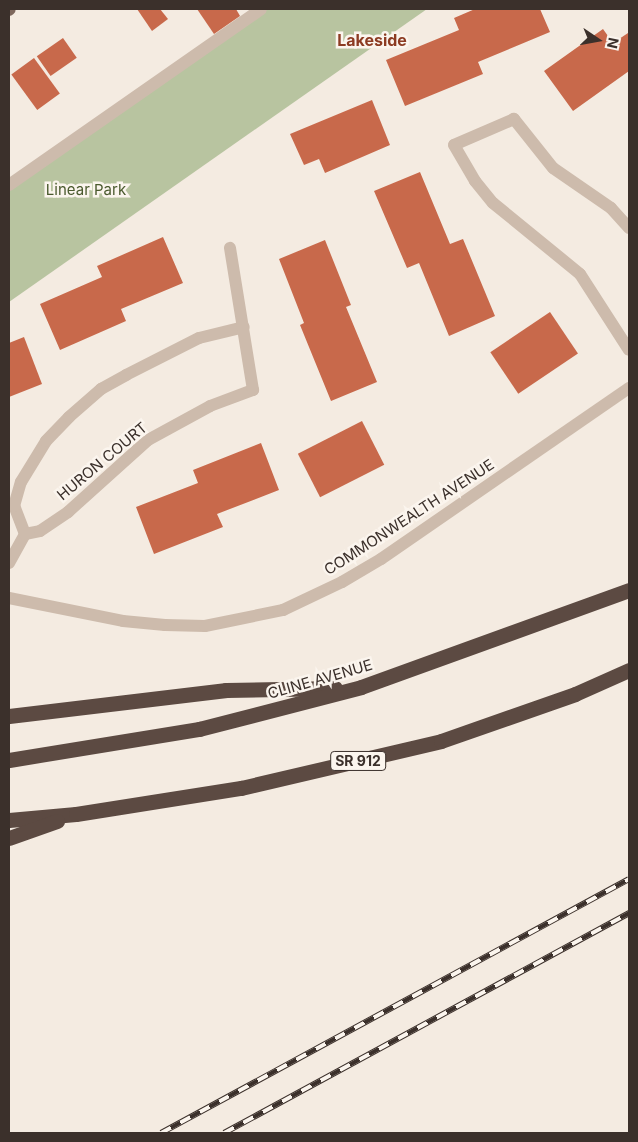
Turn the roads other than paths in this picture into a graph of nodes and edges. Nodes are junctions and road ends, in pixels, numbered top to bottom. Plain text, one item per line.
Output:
1 (261, 9) edge
2 (9, 185) edge
3 (629, 228) edge
4 (230, 248) dead end
5 (244, 327) junction
6 (629, 350) edge
7 (629, 388) edge
8 (25, 534) junction
9 (9, 563) edge
10 (629, 590) edge
11 (9, 598) edge
12 (629, 670) edge
13 (361, 687) junction
14 (9, 716) edge
15 (9, 760) edge
16 (76, 814) junction
17 (9, 820) edge
18 (9, 838) edge

1 - 2 street
3 - 6 street
4 - 5 street, HURON COURT
5 - 8 street
5 - 8 street, HURON COURT
7 - 11 street, COMMONWEALTH AVENUE
8 - 9 street
10 - 13 highway, CLINE AVENUE
12 - 16 highway, SR 912
13 - 14 highway
13 - 15 highway, CLINE AVENUE
16 - 17 highway, SR 912
16 - 18 highway

